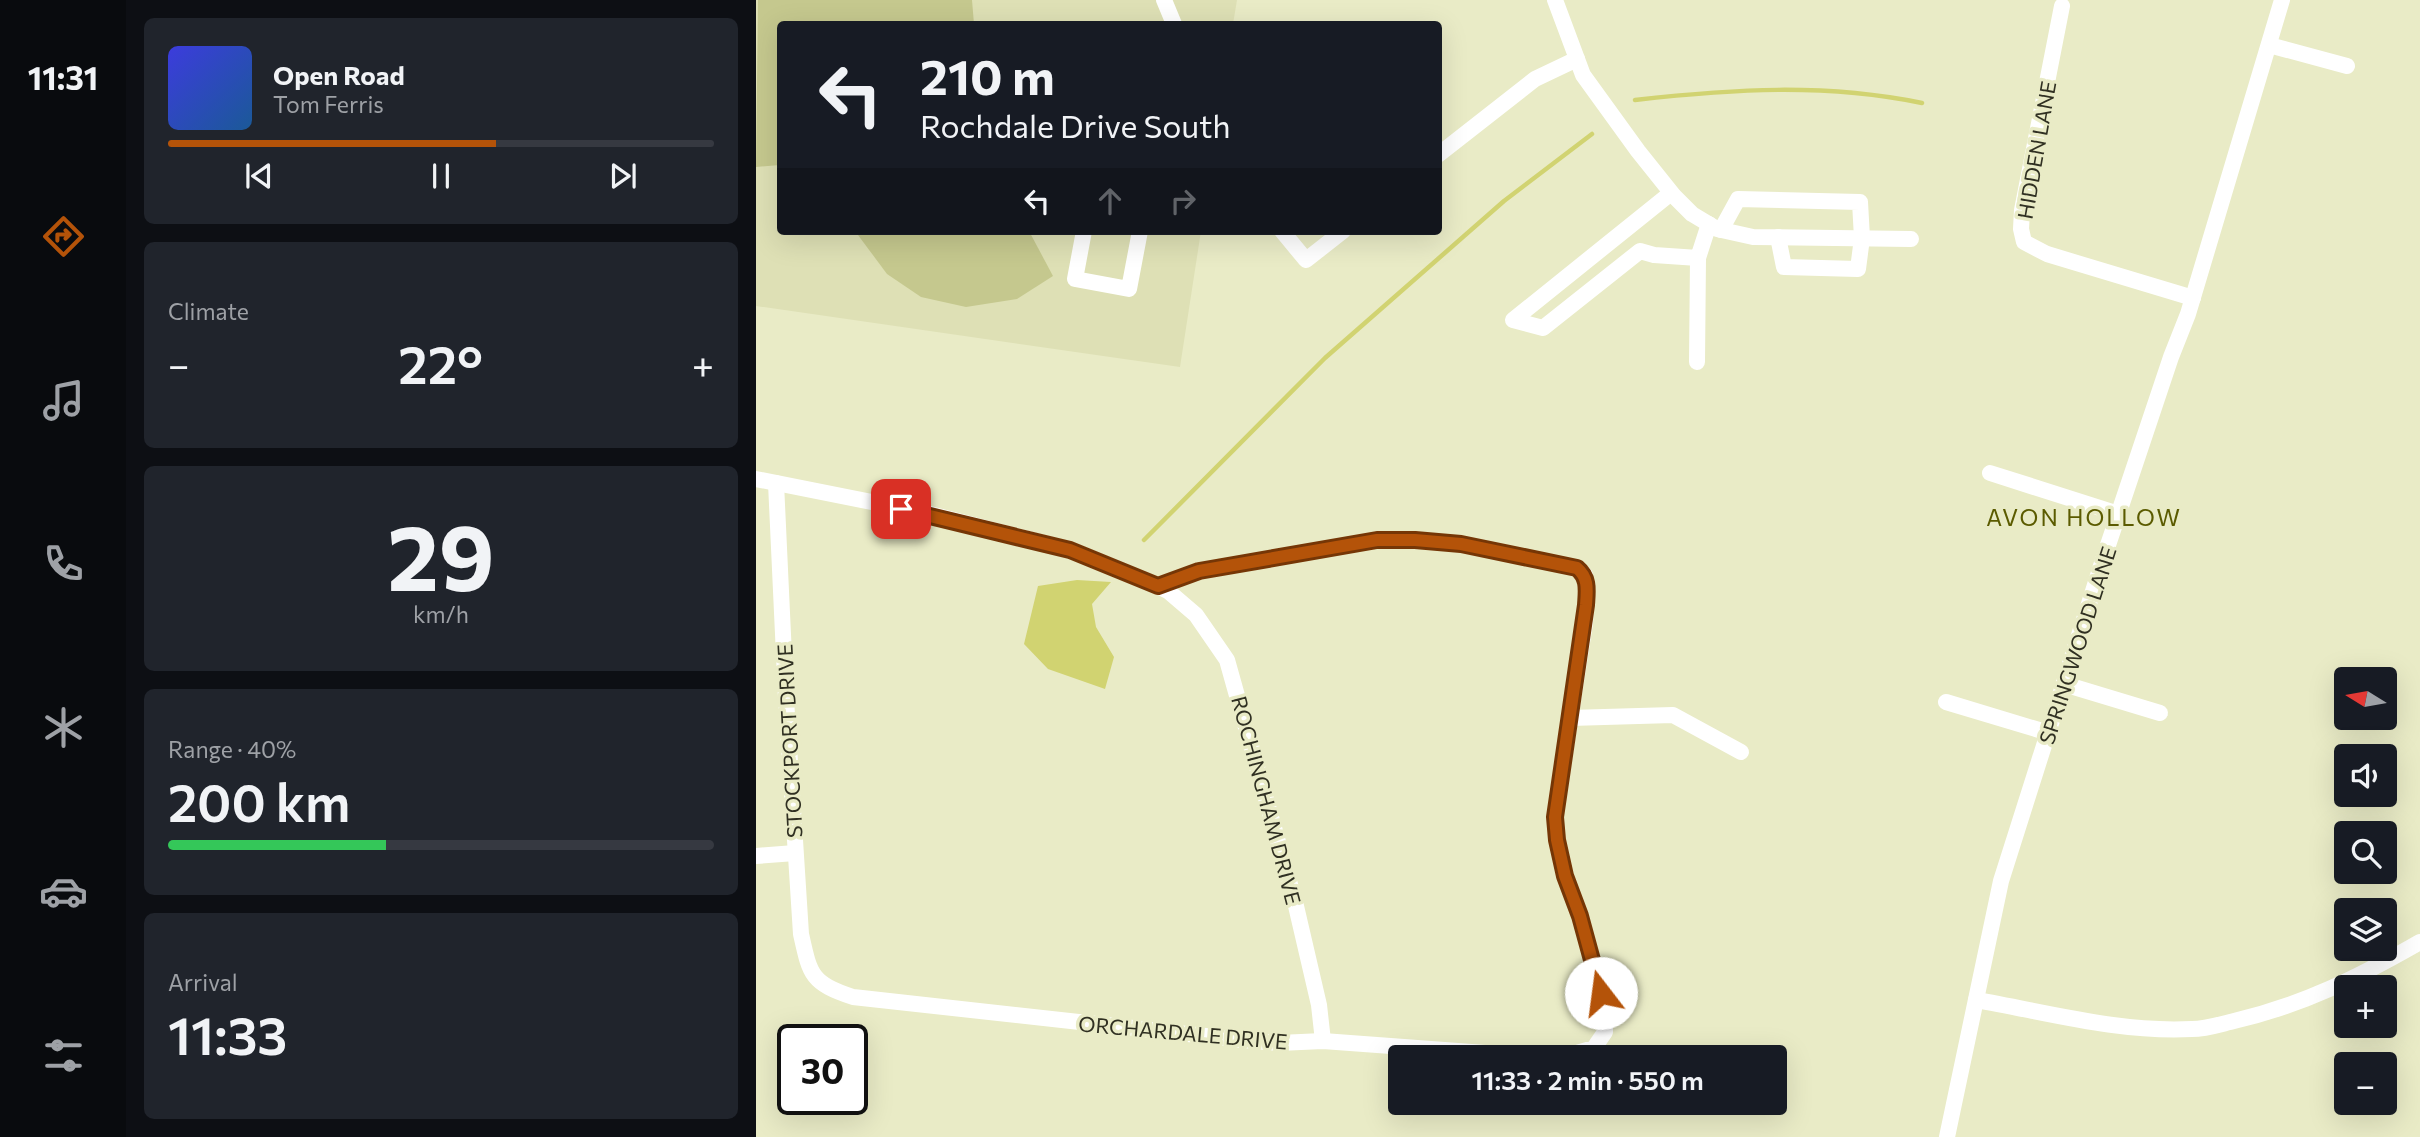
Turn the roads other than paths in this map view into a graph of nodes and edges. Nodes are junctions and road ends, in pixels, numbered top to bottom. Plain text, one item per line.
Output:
1 (1164, 0) edge
2 (1555, 0) edge
3 (2282, 0) edge
4 (2062, 6) dead end
5 (1173, 21) edge
6 (2269, 45) junction
7 (1577, 59) junction
8 (2347, 66) dead end
9 (1442, 152) edge
10 (1671, 193) junction
11 (1715, 227) junction
12 (1083, 235) edge
13 (1139, 235) edge
14 (1285, 235) edge
15 (1334, 235) edge
16 (1778, 237) junction
17 (1862, 238) junction
18 (1910, 239) dead end
19 (1698, 258) junction
20 (2193, 298) junction
21 (1697, 362) dead end
22 (1990, 473) dead end
23 (756, 479) edge
24 (776, 483) junction
25 (2119, 514) junction
26 (1158, 586) junction
27 (2064, 684) junction
28 (1946, 702) dead end
29 (2160, 713) dead end
30 (1570, 718) junction
31 (2049, 733) junction
32 (1741, 752) dead end
33 (795, 853) junction
34 (756, 856) edge
35 (2420, 943) edge
36 (830, 989) joint
37 (1976, 1000) junction
38 (1323, 1041) junction
39 (1596, 1045) edge
40 (1388, 1046) edge
41 (1947, 1137) edge

1 - 5 street
2 - 7 street
3 - 6 street, SPRINGWOOD LANE
4 - 20 street, HIDDEN LANE
6 - 8 street
6 - 20 street, SPRINGWOOD LANE
7 - 9 street
7 - 10 street
10 - 11 street
10 - 19 street
11 - 16 street
11 - 17 street
11 - 19 street
12 - 13 street
14 - 15 street
16 - 17 street
16 - 17 street
17 - 18 street
19 - 21 street
20 - 25 street, SPRINGWOOD LANE
22 - 25 street
23 - 24 street, ROCHINGHAM DRIVE
24 - 26 street, ROCHINGHAM DRIVE
24 - 33 street, STOCKPORT DRIVE
25 - 27 street, SPRINGWOOD LANE
26 - 30 street
26 - 38 street, ROCHINGHAM DRIVE
27 - 29 street
27 - 31 street, SPRINGWOOD LANE
28 - 31 street
30 - 32 street
30 - 39 street
31 - 37 street, SPRINGWOOD LANE
33 - 34 street
33 - 36 street, STOCKPORT DRIVE
35 - 37 street
36 - 38 street, ORCHARDALE DRIVE
37 - 41 street, SPRINGWOOD LANE
38 - 40 street, ORCHARDALE DRIVE

